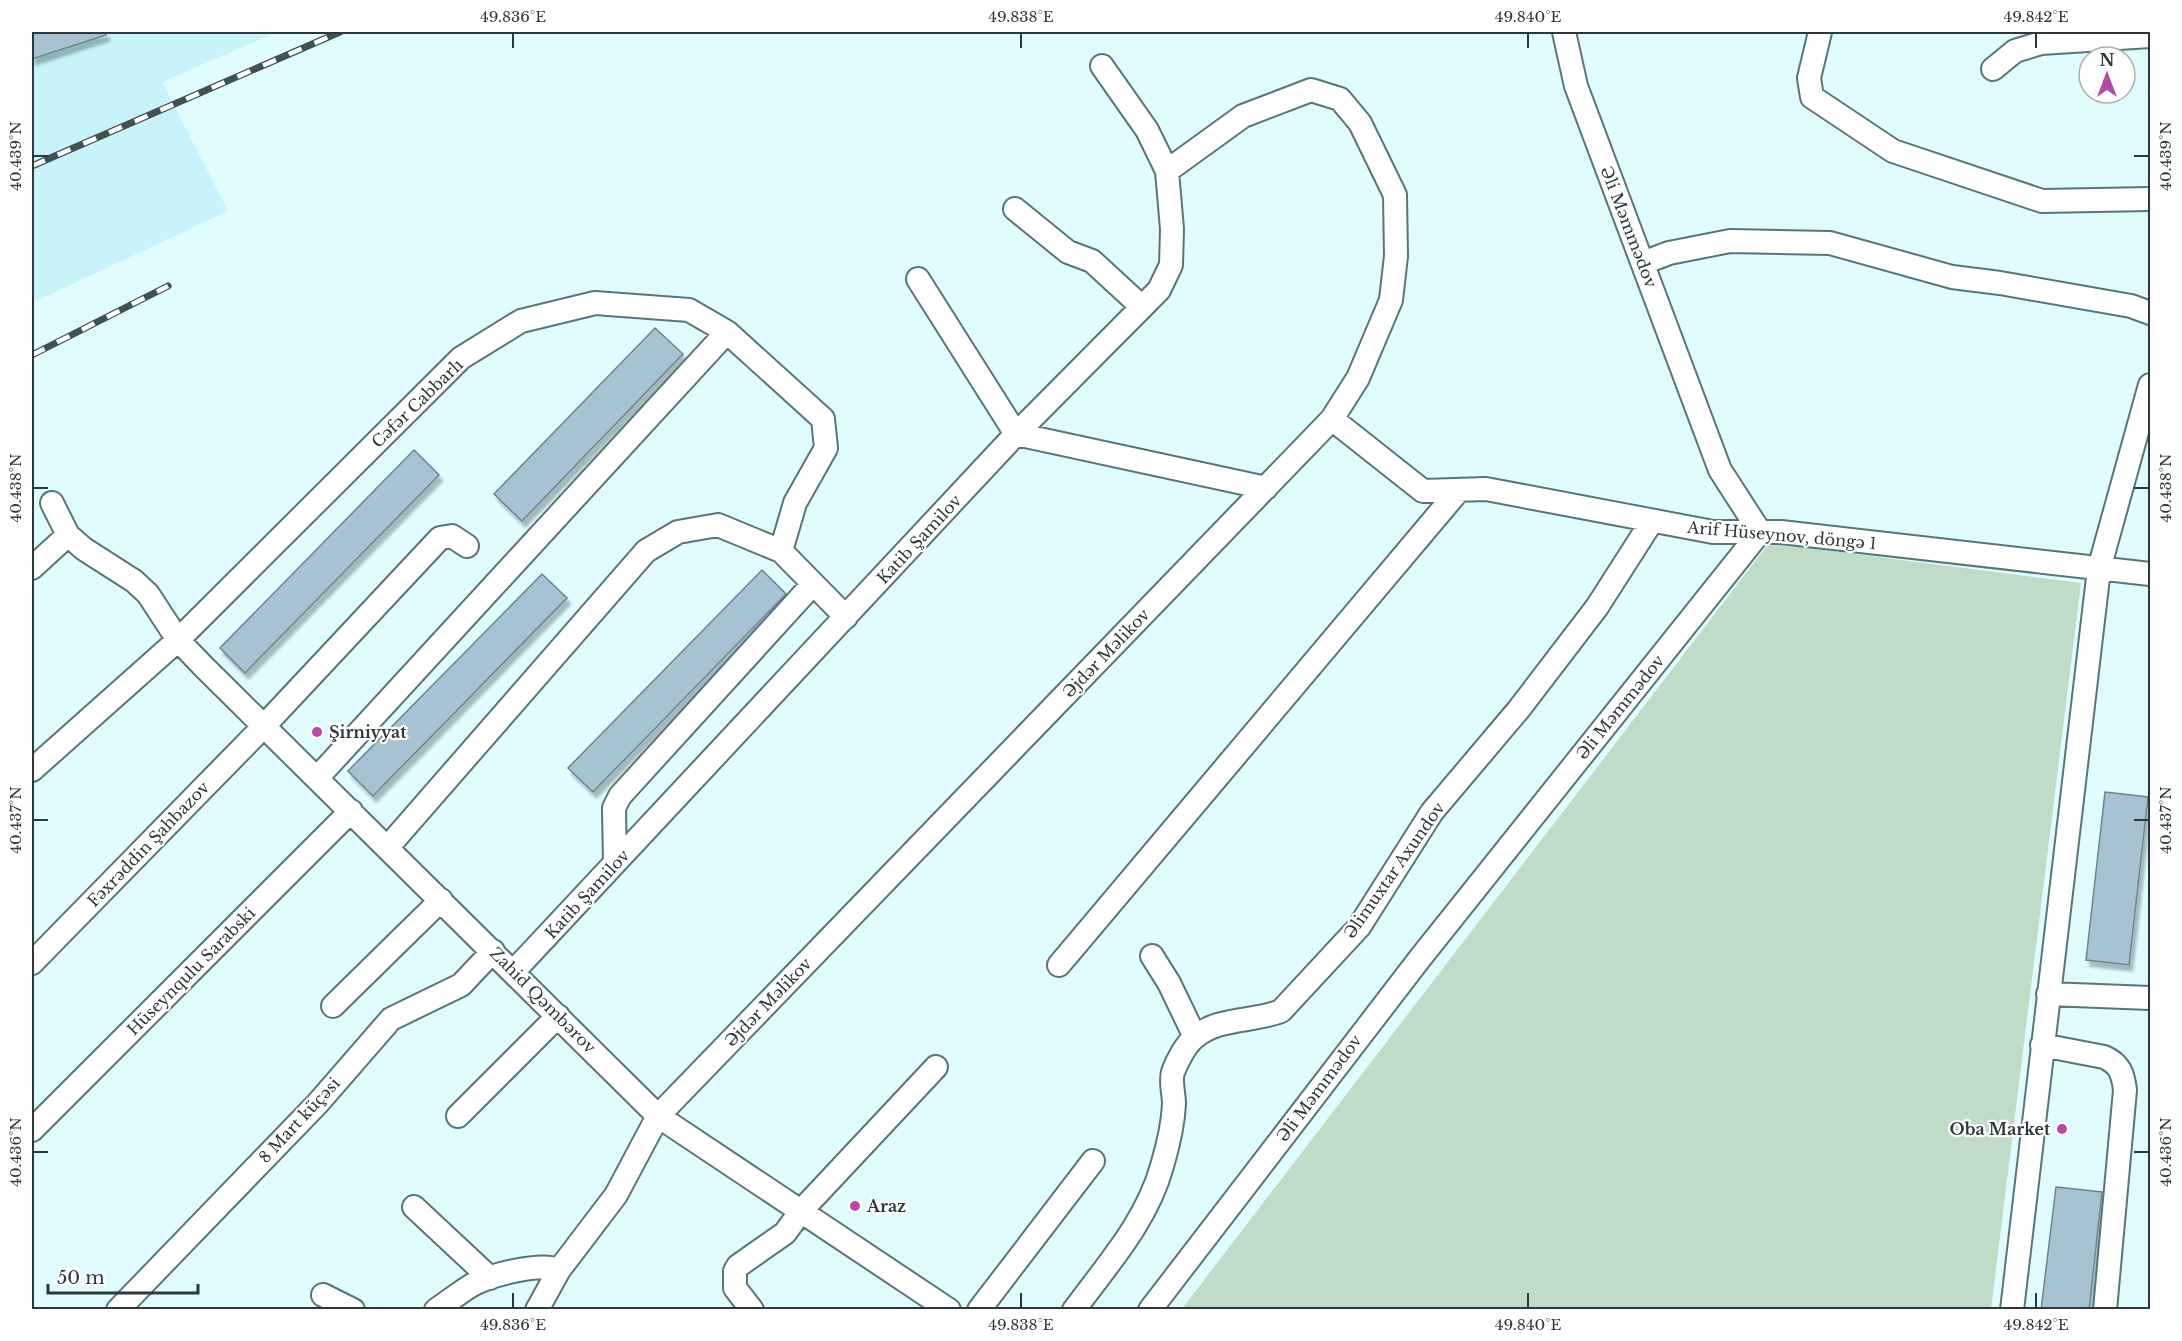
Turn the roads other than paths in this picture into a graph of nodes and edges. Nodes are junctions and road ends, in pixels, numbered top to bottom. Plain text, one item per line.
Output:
1 (1564, 32) edge
2 (1820, 32) edge
3 (2151, 36) edge
4 (1102, 66) dead end
5 (1993, 69) dead end
6 (1167, 171) junction
7 (2151, 199) edge
8 (1015, 209) dead end
9 (1643, 263) junction
10 (918, 279) dead end
11 (1142, 307) junction
12 (2151, 313) edge
13 (727, 332) junction
14 (2151, 385) edge
15 (1332, 419) junction
16 (1016, 434) junction
17 (1266, 488) junction
18 (1459, 490) junction
19 (52, 503) dead end
20 (1652, 521) junction
21 (1760, 532) junction
22 (68, 535) junction
23 (467, 546) dead end
24 (781, 551) junction
25 (32, 568) edge
26 (2099, 569) junction
27 (2151, 574) edge
28 (813, 584) junction
29 (846, 617) junction
30 (178, 640) junction
31 (264, 726) junction
32 (32, 770) edge
33 (317, 778) junction
34 (351, 811) junction
35 (387, 848) junction
36 (615, 864) junction
37 (441, 900) junction
38 (493, 951) junction
39 (1152, 956) dead end
40 (32, 963) edge
41 (1059, 965) dead end
42 (514, 971) junction
43 (2048, 994) junction
44 (2151, 998) edge
45 (333, 1006) dead end
46 (558, 1016) junction
47 (1195, 1037) junction
48 (2042, 1045) junction
49 (936, 1067) dead end
50 (458, 1116) dead end
51 (658, 1116) junction
52 (32, 1130) edge
53 (1093, 1161) dead end
54 (414, 1207) dead end
55 (801, 1211) junction
56 (559, 1270) junction
57 (490, 1278) junction
58 (323, 1295) dead end
59 (118, 1310) edge
60 (353, 1310) edge
61 (436, 1310) edge
62 (537, 1310) edge
63 (752, 1310) edge
64 (949, 1310) edge
65 (980, 1310) edge
66 (1074, 1310) edge
67 (1150, 1310) edge
68 (2012, 1310) edge
69 (2105, 1310) edge

1 - 9 street, Əli Məmmədov
2 - 7 street
3 - 5 street
4 - 6 street, Katib Şamilov
6 - 11 street, Katib Şamilov
6 - 15 street, Əjdər Məlikov
8 - 11 street
9 - 12 street
9 - 21 street, Əli Məmmədov
10 - 16 street
11 - 16 street, Katib Şamilov
13 - 24 street, Cəfər Cabbarlı
13 - 30 street, Cəfər Cabbarlı
13 - 33 street
14 - 26 street
15 - 17 street, Əjdər Məlikov
15 - 18 street, Arif Hüseynov, döngə 1
16 - 17 street
16 - 29 street, Katib Şamilov
17 - 51 street, Əjdər Məlikov
18 - 20 street, Arif Hüseynov, döngə 1
18 - 41 street
19 - 22 street
20 - 21 street, Arif Hüseynov, döngə 1
20 - 47 street, Əlimuxtar Axundov
21 - 26 street, Arif Hüseynov, döngə 1
21 - 67 street, Əli Məmmədov
22 - 25 street
22 - 30 street, Zahid Qəmbərov
23 - 31 street, Fəxrəddin Şahbazov
24 - 28 street
24 - 35 street
26 - 27 street, Arif Hüseynov, döngə 1
26 - 43 street
28 - 29 street
28 - 36 street
29 - 36 street, Katib Şamilov
30 - 31 street, Zahid Qəmbərov
30 - 32 street, Cəfər Cabbarlı
31 - 33 street, Zahid Qəmbərov
31 - 40 street, Fəxrəddin Şahbazov
33 - 34 street, Zahid Qəmbərov
34 - 35 street, Zahid Qəmbərov
34 - 52 street, Hüseynqulu Sarabski
35 - 37 street, Zahid Qəmbərov
36 - 42 street, Katib Şamilov
37 - 38 street, Zahid Qəmbərov
37 - 45 street
38 - 42 street, Zahid Qəmbərov
38 - 59 street, 8 Mart küçəsi
39 - 47 street
42 - 46 street, Zahid Qəmbərov
43 - 44 street
43 - 48 street
46 - 50 street
46 - 51 street, Zahid Qəmbərov
47 - 66 street
48 - 68 street
48 - 69 street
49 - 55 street
51 - 55 street, Zahid Qəmbərov
51 - 56 street, Əjdər Məlikov
53 - 65 street
54 - 57 street
55 - 63 street
55 - 64 street, Zahid Qəmbərov
56 - 57 street
56 - 62 street, Əjdər Məlikov
57 - 61 street
58 - 60 street

